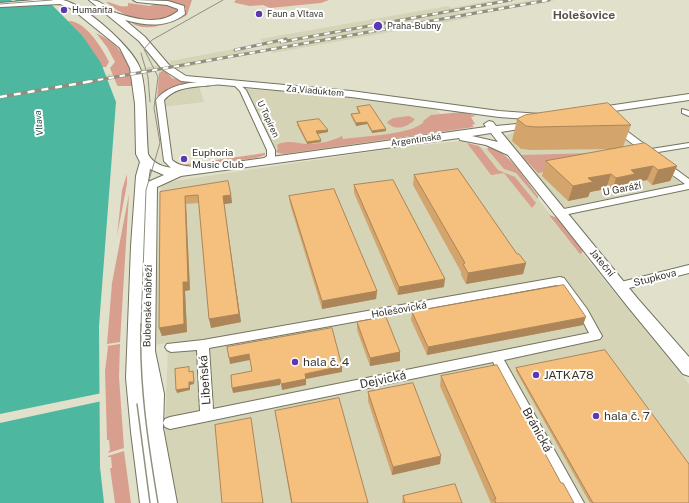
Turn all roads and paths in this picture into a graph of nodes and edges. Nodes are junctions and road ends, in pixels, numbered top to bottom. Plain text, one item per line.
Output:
1 (24, 0) edge
2 (64, 0) edge
3 (83, 0) edge
4 (93, 0) edge
5 (137, 0) edge
6 (0, 2) edge
7 (36, 2) junction
8 (0, 5) edge
9 (110, 12) junction
10 (217, 83) junction
11 (236, 84) junction
12 (689, 97) edge
13 (140, 104) junction
14 (688, 109) edge
15 (470, 110) junction
16 (604, 118) junction
17 (493, 130) junction
18 (423, 139) junction
19 (689, 144) edge
20 (649, 152) junction
21 (516, 157) junction
22 (146, 162) junction
23 (263, 162) junction
24 (202, 171) junction
25 (178, 173) junction
26 (689, 183) edge
27 (689, 186) edge
28 (559, 213) junction
29 (689, 269) edge
30 (621, 286) junction
31 (596, 336) joint
32 (203, 345) junction
33 (171, 347) dead end
34 (496, 357) junction
35 (689, 369) edge
36 (207, 416) junction
37 (170, 423) dead end
38 (150, 503) edge
39 (167, 503) edge
40 (577, 503) edge

1 - 6 main road
2 - 7 main road
3 - 13 main road
4 - 9 main road
5 - 9 main road
7 - 8 main road
7 - 13 main road
9 - 10 main road, Za Viaduktem
10 - 11 main road, Za Viaduktem
10 - 24 street
11 - 15 main road, Za Viaduktem
11 - 23 street, U Topíren
12 - 16 main road
13 - 22 main road
14 - 16 main road
15 - 17 main road, Jateční
15 - 17 main road, Argentinská
16 - 20 street
17 - 18 main road, Argentinská
17 - 21 main road, Jateční
18 - 21 main road, Jateční
18 - 23 main road, Argentinská
19 - 20 street
20 - 26 street
21 - 28 main road, Jateční
22 - 25 main road, Argentinská
22 - 38 main road, Bubenské nábřeží
23 - 24 main road, Argentinská
24 - 25 main road, Argentinská
25 - 39 main road, Bubenské nábřeží
27 - 28 street, U Garáží
28 - 30 main road, Jateční
29 - 30 street, Stupkova
30 - 35 main road, Jateční
31 - 32 street, Holešovická
31 - 34 street, Dejvická
32 - 33 street, Holešovická
32 - 36 street, Libeňská
34 - 36 street, Dejvická
34 - 40 street, Bránická
36 - 37 street, Dejvická

